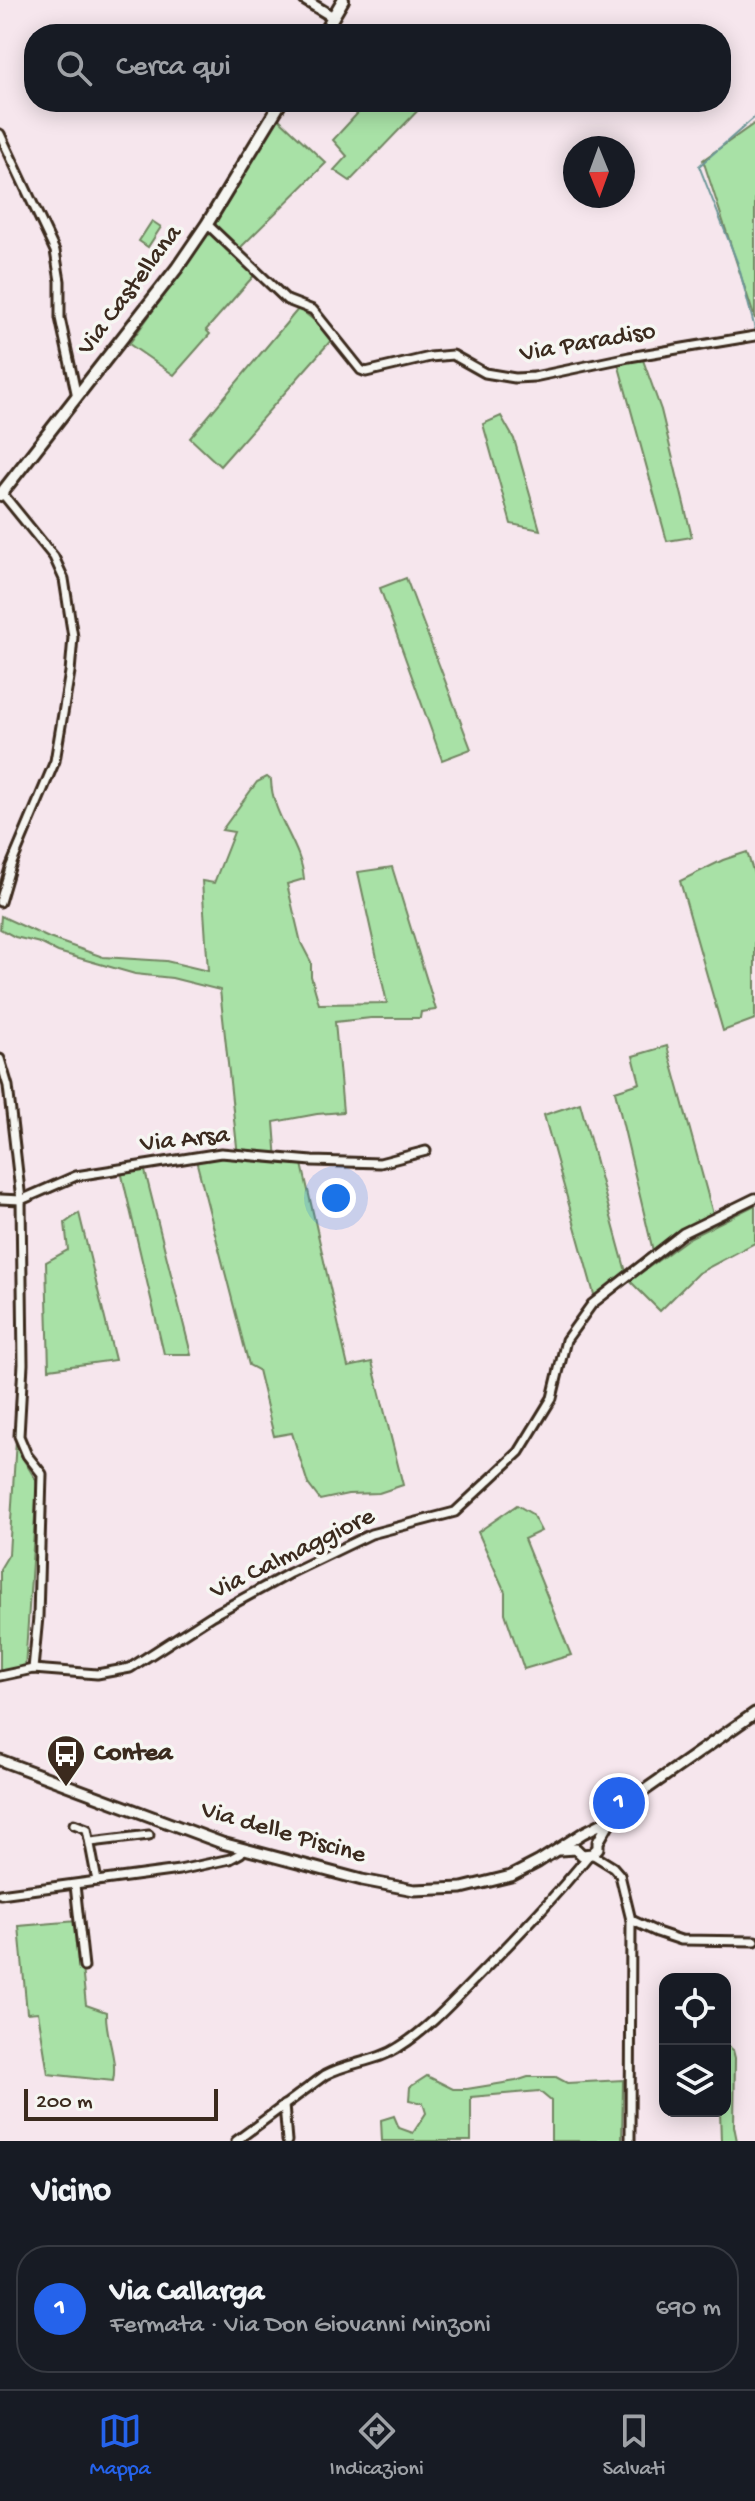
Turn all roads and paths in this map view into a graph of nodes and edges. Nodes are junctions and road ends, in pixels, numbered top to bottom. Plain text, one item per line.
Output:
1 (305, 0) edge
2 (343, 0) edge
3 (333, 17) junction
4 (329, 24) edge
5 (275, 112) edge
6 (0, 134) edge
7 (207, 224) junction
8 (755, 336) edge
9 (78, 398) junction
10 (1, 494) edge
11 (0, 902) edge
12 (0, 1059) edge
13 (426, 1151) dead end
14 (755, 1198) edge
15 (0, 1199) edge
16 (21, 1200) junction
17 (33, 1669) junction
18 (0, 1676) edge
19 (755, 1713) edge
20 (0, 1760) edge
21 (611, 1819) junction
22 (74, 1824) dead end
23 (587, 1832) junction
24 (149, 1835) dead end
25 (91, 1842) junction
26 (242, 1849) junction
27 (587, 1849) junction
28 (97, 1881) junction
29 (75, 1885) junction
30 (0, 1894) edge
31 (631, 1920) junction
32 (755, 1941) edge
33 (84, 1967) dead end
34 (284, 2105) junction
35 (236, 2141) edge
36 (287, 2141) edge
37 (630, 2141) edge

1 - 3 street
2 - 3 main road
3 - 4 main road
5 - 7 main road, Via Castellana
6 - 9 street
7 - 8 street, Via Paradiso
7 - 9 main road, Via Castellana
9 - 10 main road, Via Castellana
10 - 11 street
12 - 16 street
13 - 16 street, Via Arsa
14 - 17 street, Via Calmaggiore
15 - 16 street, Via Arsa
16 - 17 street
17 - 18 street, Via Calmaggiore
19 - 21 street
20 - 26 street, Via delle Piscine
21 - 23 street, Via delle Piscine
21 - 27 street
22 - 25 street
23 - 27 street, Via delle Piscine
23 - 27 street
24 - 25 street
25 - 28 street
26 - 27 street, Via delle Piscine
26 - 28 street
27 - 31 street
27 - 34 street
28 - 29 street
29 - 30 street
29 - 33 street
31 - 32 street
31 - 37 street
34 - 35 street
34 - 36 street

